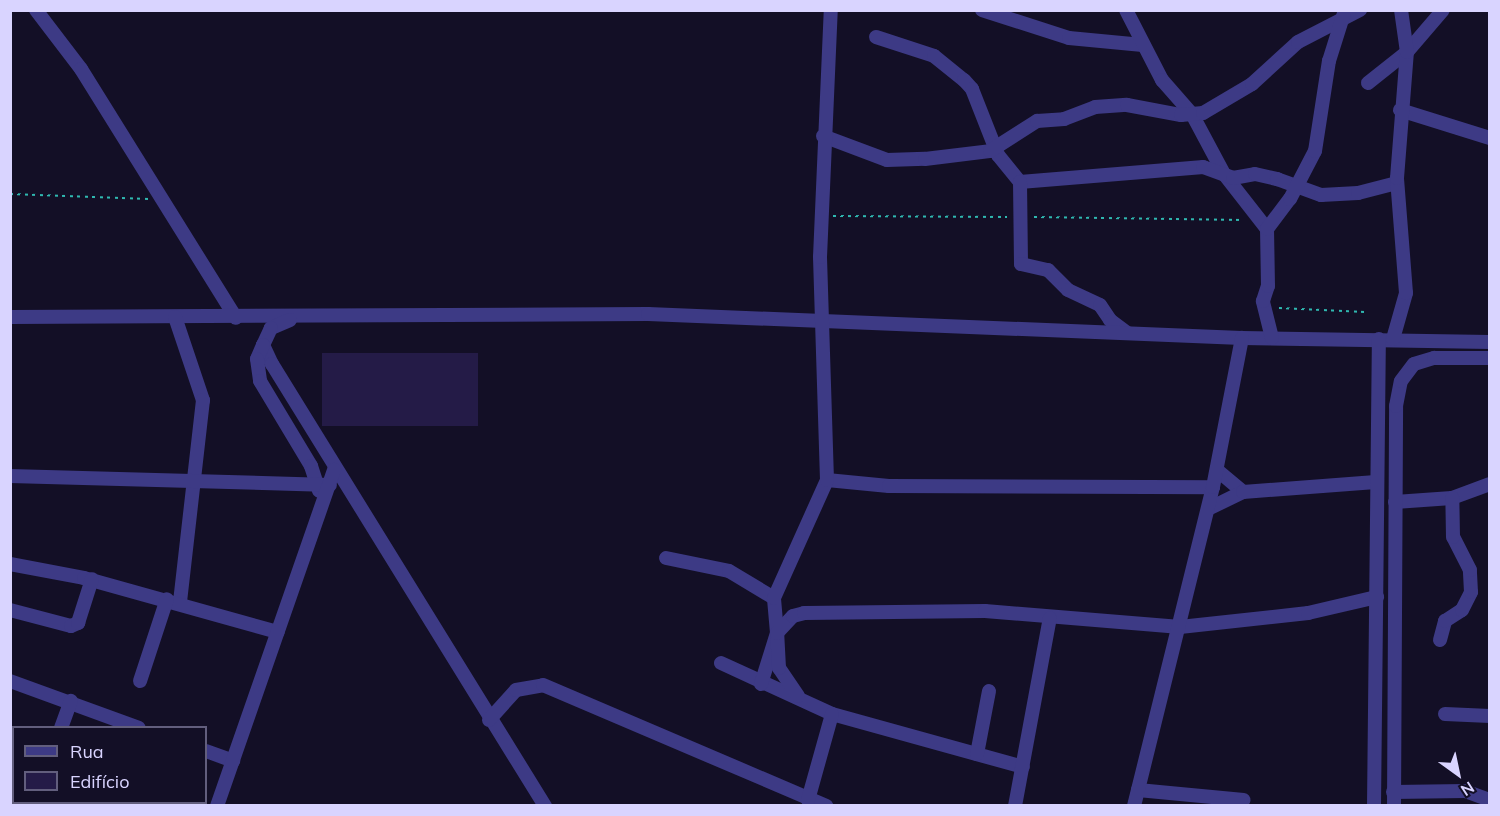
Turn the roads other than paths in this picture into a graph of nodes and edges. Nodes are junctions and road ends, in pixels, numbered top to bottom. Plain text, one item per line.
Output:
1 (36, 10) edge
2 (831, 10) edge
3 (982, 10) edge
4 (1126, 10) edge
5 (1360, 10) edge
6 (1401, 10) edge
7 (1443, 10) edge
8 (1344, 15) edge
9 (876, 37) dead end
10 (1143, 45) junction
11 (1407, 52) junction
12 (1368, 83) dead end
13 (1400, 110) junction
14 (1192, 114) junction
15 (823, 136) junction
16 (1490, 138) edge
17 (994, 149) junction
18 (1224, 174) junction
19 (1020, 182) junction
20 (1397, 183) junction
21 (1298, 185) junction
22 (1263, 225) junction
23 (10, 317) edge
24 (298, 317) junction
25 (175, 318) junction
26 (236, 318) junction
27 (822, 319) junction
28 (1127, 333) junction
29 (1242, 338) junction
30 (1272, 338) junction
31 (1386, 339) junction
32 (1490, 342) edge
33 (263, 345) junction
34 (1490, 358) edge
35 (334, 470) junction
36 (1216, 470) junction
37 (10, 476) edge
38 (192, 480) junction
39 (827, 480) junction
40 (1376, 482) junction
41 (1490, 484) edge
42 (324, 485) junction
43 (1213, 487) junction
44 (1243, 492) junction
45 (1452, 498) junction
46 (1395, 502) junction
47 (1208, 509) junction
48 (666, 558) dead end
49 (11, 567) edge
50 (92, 579) junction
51 (1377, 597) junction
52 (774, 598) junction
53 (173, 600) junction
54 (10, 609) edge
55 (1050, 618) junction
56 (1180, 627) junction
57 (278, 632) junction
58 (777, 633) junction
59 (1440, 640) dead end
60 (721, 663) dead end
61 (10, 681) edge
62 (140, 681) dead end
63 (761, 684) junction
64 (989, 691) dead end
65 (798, 696) junction
66 (71, 701) junction
67 (832, 714) junction
68 (1445, 714) dead end
69 (1490, 716) edge
70 (489, 720) junction
71 (62, 726) edge
72 (134, 726) edge
73 (207, 751) edge
74 (977, 754) junction
75 (233, 761) junction
76 (1023, 767) junction
77 (1138, 790) junction
78 (1394, 799) edge
79 (808, 800) junction
80 (1244, 800) dead end
81 (1490, 800) edge
82 (1217, 801) edge
83 (217, 806) edge
84 (545, 806) edge
85 (826, 806) edge
86 (1015, 806) edge
87 (1134, 806) edge
88 (1374, 806) edge

1 - 26 street
2 - 15 street
3 - 10 street
4 - 10 street
5 - 8 street
6 - 11 street
7 - 11 street
8 - 14 street
8 - 21 street
9 - 17 street
10 - 14 street
11 - 12 street
11 - 13 street
13 - 16 street
13 - 20 street
14 - 17 street
14 - 18 street
15 - 17 street
15 - 27 street
17 - 19 street
18 - 19 street
18 - 21 street
18 - 22 street
19 - 28 street
20 - 21 street
20 - 31 street
21 - 22 street
22 - 30 street
23 - 25 street
24 - 26 street
24 - 27 street
24 - 33 street
25 - 26 street
25 - 38 street
27 - 28 street
27 - 39 street
28 - 29 street
29 - 30 street
29 - 36 street
30 - 31 street
31 - 32 street
31 - 40 street
33 - 35 street
33 - 42 street
34 - 46 street
35 - 42 street
35 - 70 street
36 - 43 street
36 - 44 street
37 - 38 street
38 - 42 street
38 - 53 street
39 - 43 street
39 - 52 street
40 - 44 street
40 - 51 street
41 - 45 street
42 - 57 street
43 - 47 street
44 - 47 street
45 - 46 street
45 - 59 street
46 - 78 street
47 - 56 street
48 - 52 street
49 - 50 street
50 - 53 street
50 - 54 street
51 - 56 street
51 - 88 street
52 - 58 street
53 - 57 street
53 - 62 street
55 - 56 street
55 - 58 street
55 - 76 street
56 - 77 street
57 - 75 street
58 - 63 street
58 - 65 street
60 - 63 street
61 - 66 street
63 - 65 street
64 - 74 street
65 - 67 street
66 - 71 street
66 - 72 street
67 - 74 street
67 - 79 street
68 - 69 street
70 - 79 street
70 - 84 street
73 - 75 street
74 - 76 street
75 - 83 street
76 - 86 street
77 - 82 street
77 - 87 street
78 - 81 street
79 - 85 street
80 - 82 street

